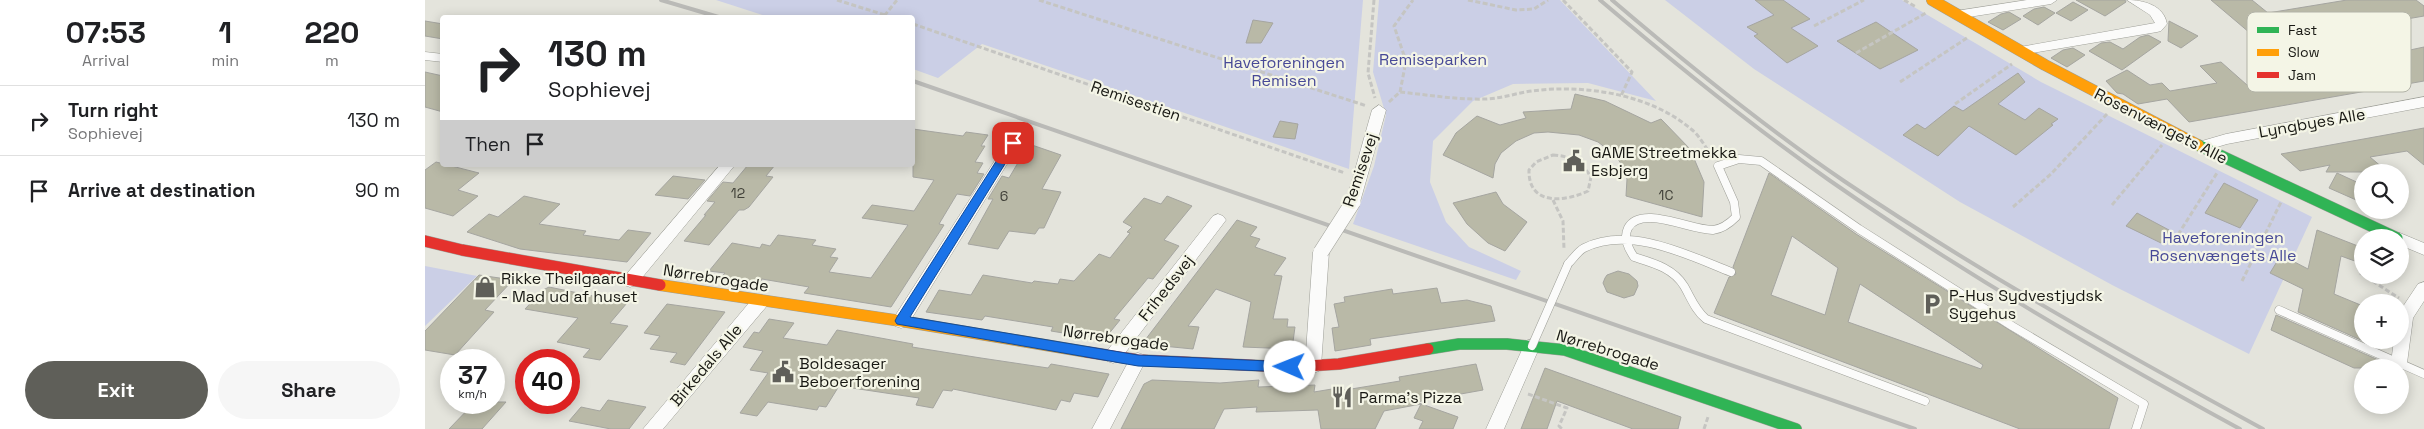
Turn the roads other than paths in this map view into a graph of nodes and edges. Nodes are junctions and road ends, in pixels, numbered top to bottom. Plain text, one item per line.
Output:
1 (1931, 0) edge
2 (2051, 0) edge
3 (2133, 0) edge
4 (1957, 15) junction
5 (2019, 51) junction
6 (425, 56) edge
7 (440, 58) edge
8 (2424, 102) edge
9 (1379, 110) road end
10 (1013, 143) dead end
11 (2200, 147) junction
12 (726, 167) edge
13 (1218, 220) dead end
14 (2377, 229) edge
15 (1625, 240) junction
16 (425, 241) edge
17 (2409, 243) edge
18 (2424, 249) edge
19 (1731, 272) dead end
20 (630, 281) junction
21 (2424, 288) edge
22 (760, 302) junction
23 (2279, 310) dead end
24 (901, 321) junction
25 (1532, 346) junction
26 (1113, 356) junction
27 (2390, 359) edge
28 (2400, 359) edge
29 (1138, 360) junction
30 (1313, 366) junction
31 (2409, 367) edge
32 (2424, 374) edge
33 (1925, 401) dead end
34 (652, 429) edge
35 (1101, 429) edge
36 (1495, 429) edge
37 (1796, 429) edge
38 (2136, 429) edge

1 - 4 street, Rosenvængets Alle
2 - 4 street
3 - 5 street
4 - 5 street, Rosenvængets Alle
5 - 11 street, Rosenvængets Alle
6 - 7 street
8 - 11 street, Lyngbyes Alle
9 - 30 street, Remisevej, bridge
10 - 24 street
11 - 14 street, Rosenvængets Alle
12 - 20 street
13 - 26 street, Frihedsvej
15 - 19 lane
15 - 25 lane, bridge
15 - 33 lane
15 - 38 lane
16 - 20 street, Nørrebrogade
17 - 18 street, Rosenvængets Alle
20 - 22 street, Nørrebrogade
21 - 28 street
22 - 24 street, Nørrebrogade
22 - 34 street, Birkedals Alle
23 - 27 lane
24 - 26 street, Nørrebrogade
25 - 30 street, Nørrebrogade
25 - 36 street
25 - 37 street, Nørrebrogade
26 - 29 street, Nørrebrogade
29 - 30 street, Nørrebrogade
29 - 35 street
31 - 32 lane

